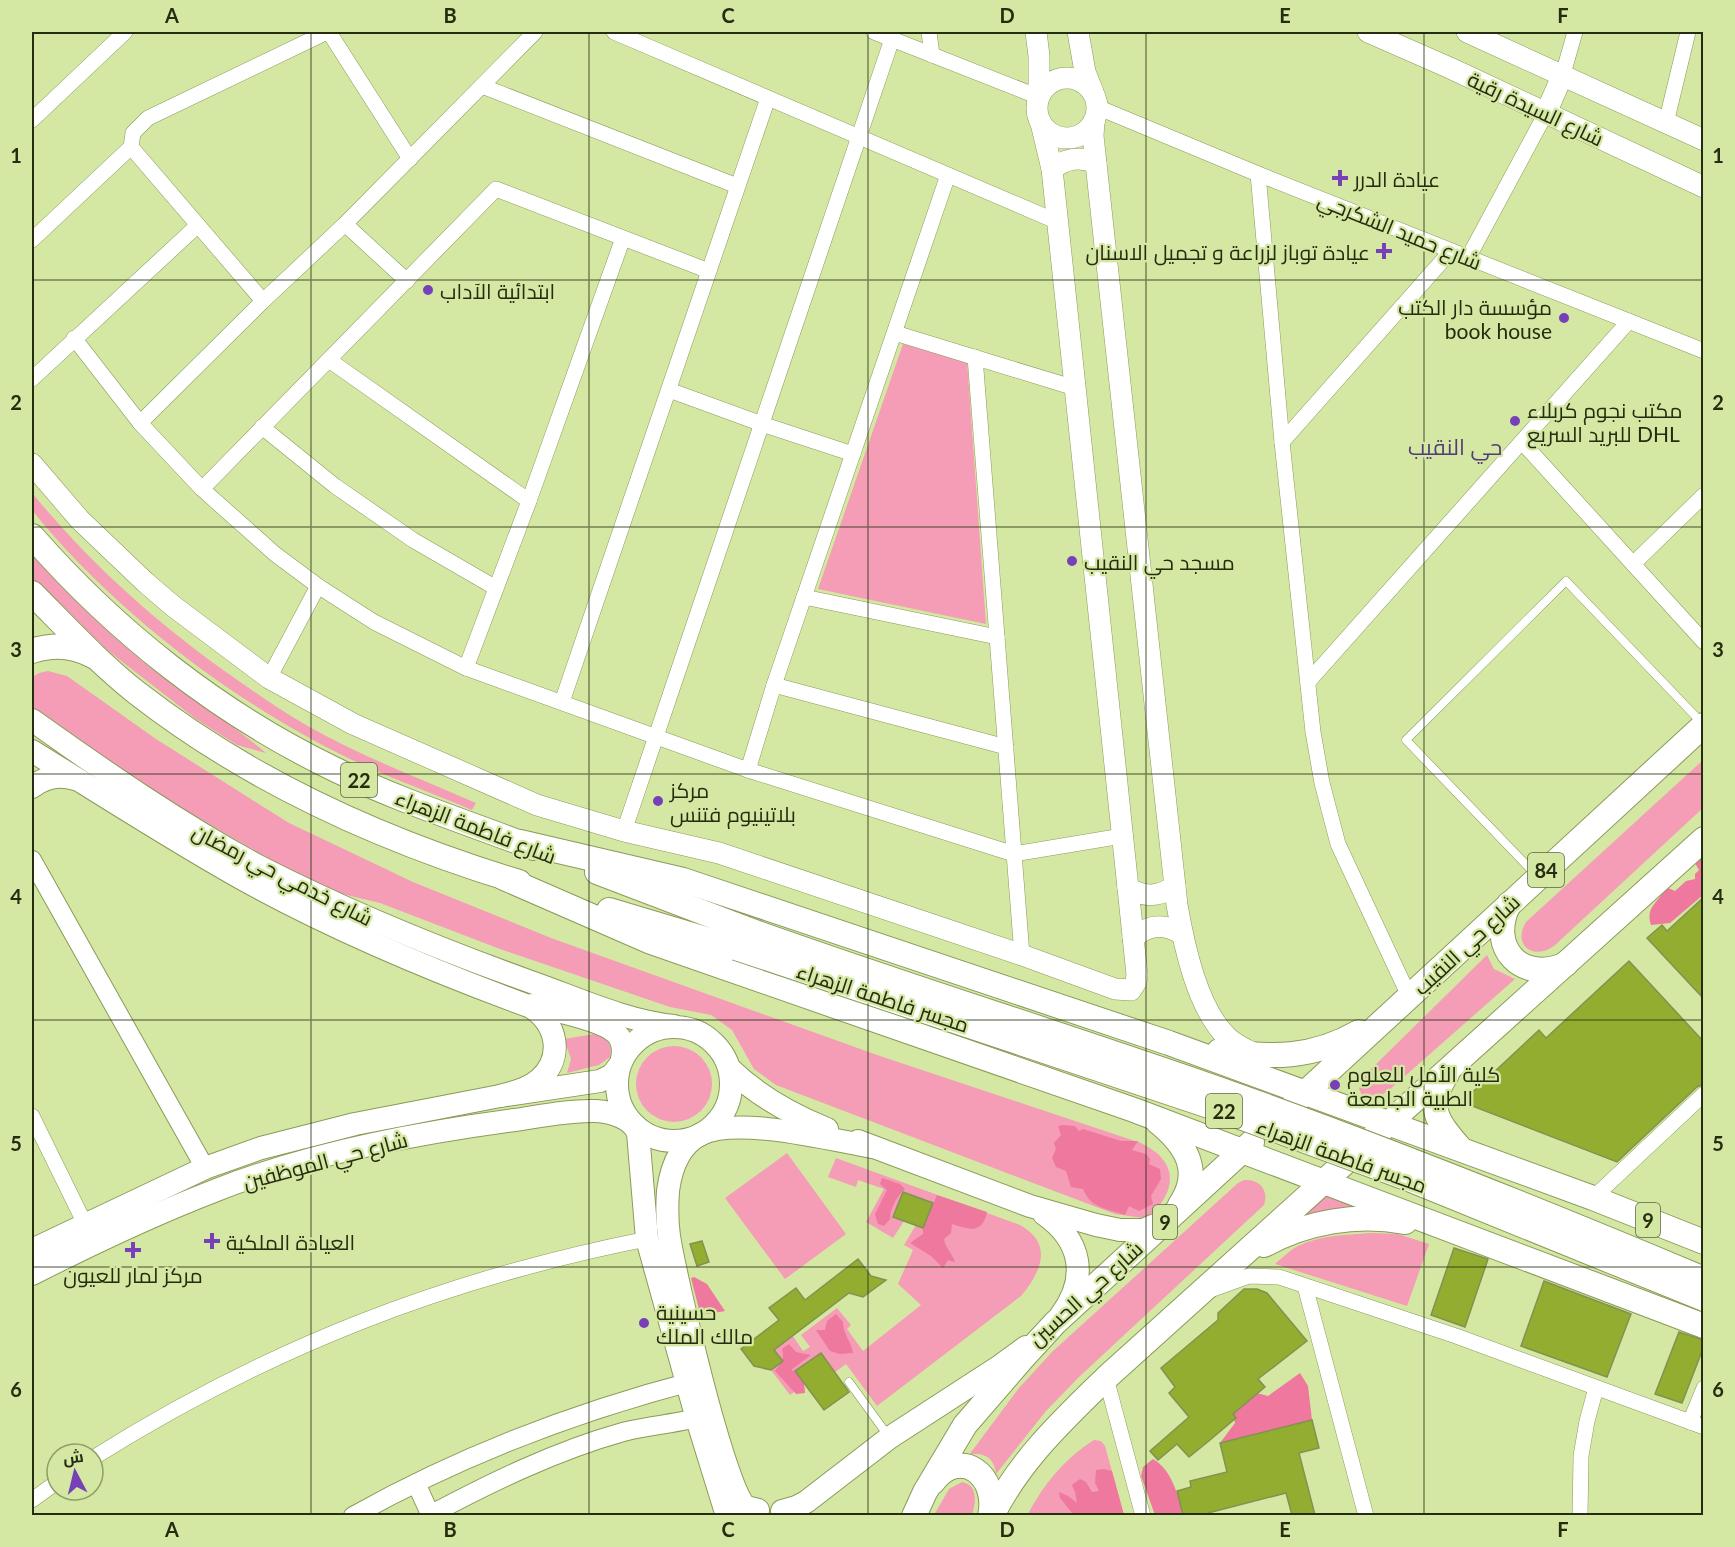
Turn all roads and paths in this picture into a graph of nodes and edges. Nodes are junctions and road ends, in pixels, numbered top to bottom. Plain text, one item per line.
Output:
1 (125, 32) edge
2 (328, 32) edge
3 (535, 32) edge
4 (614, 32) edge
5 (874, 32) edge
6 (929, 32) edge
7 (1036, 32) edge
8 (1078, 32) edge
9 (1368, 32) edge
10 (1467, 32) edge
11 (1575, 32) edge
12 (1688, 32) edge
13 (892, 39) junction
14 (1081, 54) junction
15 (932, 55) junction
16 (1039, 56) junction
17 (1563, 75) junction
18 (482, 86) junction
19 (1039, 97) junction
20 (768, 98) junction
21 (1095, 106) junction
22 (1546, 113) junction
23 (32, 120) edge
24 (1041, 123) junction
25 (1666, 123) junction
26 (859, 137) junction
27 (1704, 140) edge
28 (131, 147) junction
29 (410, 159) junction
30 (1096, 163) junction
31 (1052, 169) junction
32 (1258, 174) junction
33 (948, 175) junction
34 (737, 186) junction
35 (1704, 187) edge
36 (1058, 222) junction
37 (345, 224) junction
38 (198, 225) junction
39 (623, 238) junction
40 (32, 240) edge
41 (1451, 251) junction
42 (1468, 258) junction
43 (708, 271) junction
44 (406, 281) junction
45 (263, 301) junction
46 (1629, 321) junction
47 (896, 333) junction
48 (75, 339) junction
49 (1704, 351) edge
50 (975, 357) junction
51 (329, 360) junction
52 (32, 379) edge
53 (1075, 388) junction
54 (669, 390) junction
55 (140, 423) junction
56 (762, 424) junction
57 (262, 427) junction
58 (1282, 442) junction
59 (1522, 442) junction
60 (854, 454) junction
61 (32, 464) edge
62 (202, 489) junction
63 (1704, 495) edge
64 (529, 501) junction
65 (32, 536) edge
66 (1633, 564) junction
67 (318, 586) junction
68 (496, 588) junction
69 (32, 593) edge
70 (804, 597) junction
71 (997, 637) junction
72 (1704, 642) edge
73 (32, 651) edge
74 (98, 659) junction
75 (466, 668) junction
76 (268, 678) junction
77 (1308, 682) junction
78 (774, 686) junction
79 (562, 702) junction
80 (32, 720) edge
81 (1704, 725) edge
82 (656, 737) junction
83 (1006, 747) junction
84 (32, 751) edge
85 (748, 770) junction
86 (84, 783) junction
87 (32, 787) edge
88 (624, 831) junction
89 (1122, 836) junction
90 (1704, 839) edge
91 (520, 842) junction
92 (1014, 854) junction
93 (32, 860) edge
94 (1538, 877) junction
95 (504, 878) junction
96 (1175, 886) junction
97 (1128, 888) junction
98 (1509, 904) junction
99 (1182, 934) junction
100 (740, 938) junction
101 (1133, 938) junction
102 (1022, 956) junction
103 (1566, 964) junction
104 (1409, 996) junction
105 (513, 1000) junction
106 (1387, 1016) junction
107 (674, 1026) junction
108 (1169, 1043) junction
109 (1258, 1056) junction
110 (621, 1062) junction
111 (1453, 1066) junction
112 (730, 1069) junction
113 (1305, 1092) junction
114 (1704, 1094) edge
115 (500, 1096) junction
116 (1134, 1110) junction
117 (32, 1116) edge
118 (1389, 1123) junction
119 (633, 1124) junction
120 (701, 1134) junction
121 (872, 1147) junction
122 (1242, 1150) junction
123 (1461, 1150) junction
124 (1497, 1163) junction
125 (205, 1168) junction
126 (1325, 1181) junction
127 (1593, 1198) junction
128 (1030, 1206) junction
129 (1171, 1217) junction
130 (85, 1224) junction
131 (1470, 1238) junction
132 (647, 1239) junction
133 (1704, 1242) edge
134 (32, 1250) edge
135 (1234, 1263) junction
136 (32, 1274) edge
137 (1704, 1279) edge
138 (1305, 1286) junction
139 (1195, 1299) junction
140 (1704, 1299) edge
141 (1054, 1323) junction
142 (1704, 1326) edge
143 (1106, 1378) junction
144 (695, 1381) junction
145 (849, 1382) dead end
146 (1596, 1388) junction
147 (1704, 1388) edge
148 (704, 1416) junction
149 (1697, 1425) edge
150 (890, 1438) junction
151 (105, 1451) edge
152 (416, 1483) junction
153 (45, 1491) edge
154 (925, 1492) junction
155 (32, 1500) edge
156 (753, 1513) edge
157 (786, 1513) edge
158 (353, 1515) edge
159 (429, 1515) edge
160 (727, 1515) edge
161 (914, 1515) edge
162 (991, 1515) edge
163 (1143, 1515) edge
164 (1366, 1515) edge
165 (1580, 1515) edge

1 - 23 street
2 - 28 street
2 - 29 street
3 - 18 street
4 - 20 street
5 - 13 street
6 - 15 street
7 - 16 main road
8 - 14 main road
9 - 22 main road, شارع السيدة رقية
10 - 17 main road, شارع السيدة رقية
11 - 17 street
12 - 25 street
13 - 15 street
13 - 26 street
14 - 16 main road
14 - 21 main road
15 - 19 street
16 - 19 main road
17 - 22 main road
17 - 25 main road, شارع السيدة رقية
18 - 29 street
18 - 34 street
19 - 21 main road
19 - 24 main road
20 - 26 street
20 - 34 street
21 - 24 main road
21 - 30 main road
21 - 32 street, شارع حميد الشكرجي
22 - 35 main road, شارع السيدة رقية
22 - 42 street
24 - 31 main road
25 - 27 main road, شارع السيدة رقية
26 - 33 street
26 - 56 street
28 - 38 street
28 - 40 street
29 - 37 street
30 - 31 main road
30 - 96 main road
31 - 36 main road
32 - 41 street, شارع حميد الشكرجي
32 - 58 street
33 - 36 street
33 - 47 street
34 - 43 street
36 - 53 main road
37 - 44 street
37 - 45 street
38 - 45 street
38 - 48 street
39 - 43 street
39 - 44 street
39 - 64 street
41 - 42 street, شارع حميد الشكرجي
41 - 58 street
42 - 46 street, شارع حميد الشكرجي
43 - 54 street
44 - 51 street
45 - 55 street
46 - 49 street, شارع حميد الشكرجي
46 - 59 street
47 - 50 street
47 - 60 street
48 - 52 street
48 - 55 street
50 - 53 street
50 - 71 street
51 - 57 street
51 - 64 street
53 - 89 main road
54 - 56 street
54 - 79 street
55 - 62 street
56 - 60 street
56 - 82 street
57 - 62 street
57 - 68 street
58 - 77 street
59 - 66 street
59 - 77 street
60 - 70 street
61 - 76 main road
62 - 67 street
63 - 66 street
64 - 68 street
65 - 91 highway, شارع فاطمة الزهراء / 22
66 - 72 street
67 - 75 street
67 - 76 street
68 - 75 street
69 - 74 highway, شارع فاطمة الزهراء / 22
70 - 71 street
70 - 78 street
71 - 83 street
73 - 74 highway
74 - 95 highway, شارع فاطمة الزهراء / 22
75 - 79 street
76 - 88 main road
77 - 104 street
78 - 83 street
78 - 85 street
79 - 82 street
80 - 107 main road, شارع خدمي حي رمضان
81 - 94 highway, شارع حي النقيب / 84
81 - 94 lane
82 - 85 street
82 - 88 street
83 - 92 street
84 - 86 main road
85 - 92 street
86 - 87 main road
86 - 105 main road
88 - 102 main road
89 - 92 street
89 - 97 main road
90 - 103 highway
91 - 100 highway, شارع فاطمة الزهراء / 22
91 - 108 highway
92 - 102 street
93 - 125 street
94 - 98 highway, شارع حي النقيب / 84
95 - 100 highway, شارع فاطمة الزهراء / 22
95 - 116 highway
96 - 97 main road
96 - 99 main road
97 - 101 main road
98 - 103 highway
98 - 104 highway, شارع حي النقيب / 84
99 - 101 main road
99 - 109 main road
100 - 137 highway, مجسر فاطمة الزهراء / 22, bridge
100 - 140 highway, مجسر فاطمة الزهراء / 22, bridge
101 - 102 main road
103 - 111 highway
104 - 106 highway, شارع حي النقيب / 84
105 - 110 main road
105 - 115 main road
106 - 109 highway
106 - 113 highway, شارع حي الحسين / 84
107 - 110 main road
107 - 112 main road
108 - 109 highway
108 - 113 highway
108 - 116 highway
110 - 115 main road, شارع حي الموظفين
110 - 119 main road
111 - 118 highway
111 - 123 highway
112 - 120 main road
112 - 121 main road
113 - 118 highway, 9
113 - 122 highway, شارع حي الحسين / 9
114 - 127 street
115 - 125 main road, شارع حي الموظفين
116 - 122 highway
116 - 129 highway
117 - 130 street
118 - 123 highway, 9
118 - 126 highway
119 - 120 main road
119 - 132 main road
119 - 136 main road, شارع حي الموظفين
120 - 121 main road
120 - 144 main road
121 - 128 main road
122 - 126 highway
122 - 129 highway, شارع حي الحسين / 9
123 - 124 highway, 9
124 - 127 highway, 9
124 - 131 highway
125 - 130 main road, شارع حي الموظفين
126 - 131 highway
126 - 135 highway
127 - 133 highway, 9
128 - 129 main road
128 - 141 main road
129 - 141 highway, شارع حي الحسين / 9
130 - 134 main road, شارع حي الموظفين
131 - 135 highway
131 - 142 highway
132 - 144 main road
132 - 151 street
135 - 139 highway
138 - 139 street
138 - 146 street
138 - 164 street
139 - 143 highway
141 - 150 main road, شارع حي الحسين
141 - 154 highway, 9
143 - 162 highway
143 - 163 street
144 - 148 main road
144 - 152 street
145 - 150 lane
146 - 149 street
146 - 165 street
147 - 149 street
148 - 156 main road
148 - 159 street
148 - 160 main road
150 - 157 main road, شارع حي الحسين
152 - 158 street
152 - 159 street
153 - 155 street
154 - 161 highway, 9
154 - 162 highway
156 - 157 main road

